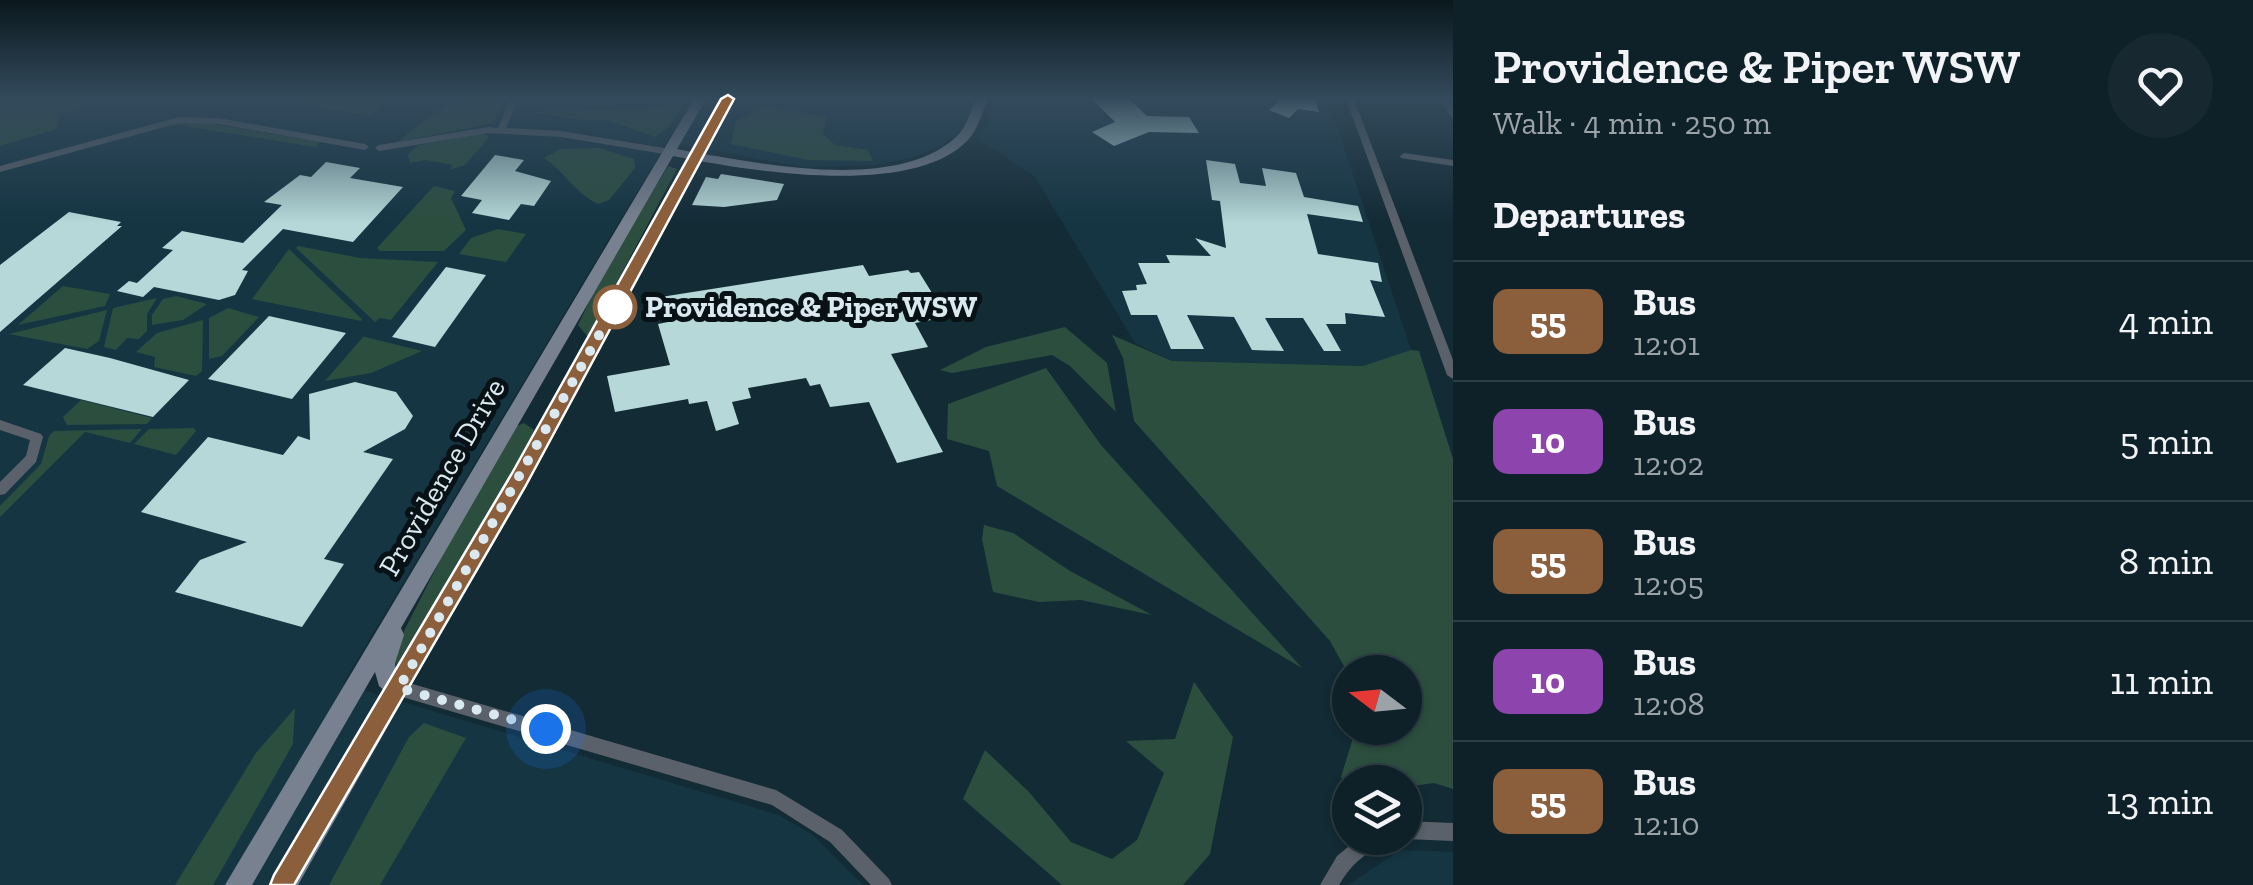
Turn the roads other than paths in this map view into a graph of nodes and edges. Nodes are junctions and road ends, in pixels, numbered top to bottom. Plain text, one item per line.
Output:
1 (99, 140) edge
2 (323, 140) edge
3 (422, 140) edge
4 (599, 140) edge
5 (677, 140) edge
6 (707, 140) edge
7 (958, 140) edge
8 (1365, 140) edge
9 (365, 147) dead end
10 (384, 148) dead end
11 (670, 152) junction
12 (1404, 156) dead end
13 (699, 157) junction
14 (1453, 163) edge
15 (0, 169) edge
16 (1452, 372) edge
17 (520, 402) junction
18 (557, 410) junction
19 (0, 424) edge
20 (0, 490) edge
21 (412, 588) junction
22 (399, 688) junction
23 (1422, 831) edge
24 (1453, 832) edge
25 (1352, 855) edge
26 (238, 885) edge
27 (284, 885) edge
28 (884, 885) edge
29 (1330, 885) edge

1 - 15 street
2 - 9 street
3 - 10 street
4 - 11 street
5 - 11 main road, Providence Drive
6 - 13 main road
7 - 13 main road
8 - 16 street
11 - 13 main road
11 - 17 main road, Providence Drive
12 - 14 street
13 - 18 main road
17 - 18 main road
17 - 21 main road, Providence Drive
18 - 22 main road
19 - 20 street
21 - 22 main road
21 - 26 main road, Providence Drive
22 - 27 main road
22 - 28 street
23 - 24 street
25 - 29 street

